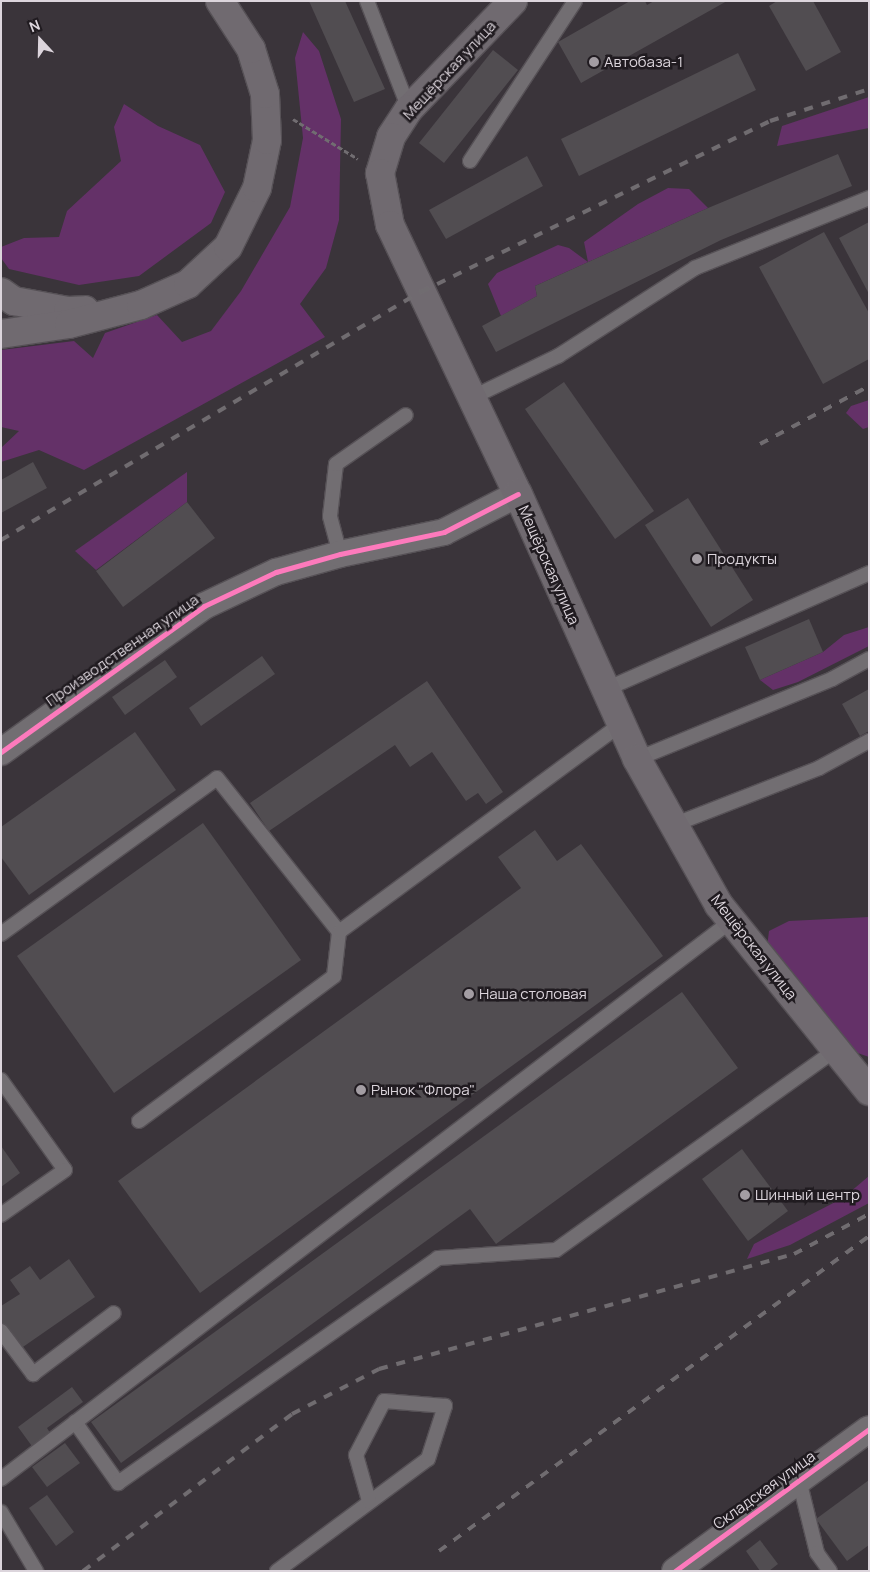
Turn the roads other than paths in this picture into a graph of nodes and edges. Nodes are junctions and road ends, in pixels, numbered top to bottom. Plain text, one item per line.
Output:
1 (220, 1) edge
2 (367, 1) edge
3 (513, 1) edge
4 (575, 1) edge
5 (409, 109) junction
6 (470, 161) dead end
7 (869, 198) edge
8 (1, 292) edge
9 (141, 305) junction
10 (1, 334) edge
11 (471, 398) junction
12 (406, 416) dead end
13 (518, 494) junction
14 (340, 554) junction
15 (869, 573) edge
16 (869, 659) edge
17 (604, 690) junction
18 (620, 725) junction
19 (869, 741) edge
20 (1, 752) edge
21 (637, 759) junction
22 (673, 824) junction
23 (731, 921) junction
24 (339, 932) junction
25 (1, 934) edge
26 (835, 1050) junction
27 (1, 1080) edge
28 (869, 1091) edge
29 (139, 1121) dead end
30 (1, 1215) edge
31 (114, 1314) dead end
32 (1, 1331) edge
33 (75, 1422) junction
34 (869, 1429) edge
35 (1, 1479) edge
36 (799, 1480) junction
37 (369, 1501) junction
38 (1, 1512) edge
39 (36, 1571) edge
40 (277, 1571) edge
41 (675, 1571) edge
42 (830, 1571) edge

1 - 9 main road
2 - 5 lane
3 - 5 main road, Мещёрская улица
4 - 6 lane
5 - 11 main road, Мещёрская улица
7 - 11 lane
8 - 9 main road
9 - 10 main road
11 - 13 main road, Мещёрская улица
12 - 14 lane
13 - 14 street, Производственная улица
13 - 17 main road, Мещёрская улица
14 - 20 street, Производственная улица
15 - 17 lane
16 - 21 lane
17 - 18 main road, Мещёрская улица
18 - 21 main road, Мещёрская улица
18 - 24 lane
19 - 22 lane
21 - 22 main road, Мещёрская улица
22 - 23 main road, Мещёрская улица
23 - 26 main road, Мещёрская улица
23 - 33 lane
24 - 25 lane
24 - 29 lane
26 - 28 main road, Мещёрская улица
26 - 33 lane
27 - 30 lane
31 - 32 lane
33 - 35 lane
34 - 36 street, Складская улица
36 - 41 street, Складская улица
36 - 42 lane
37 - 37 lane
37 - 40 lane
38 - 39 lane

